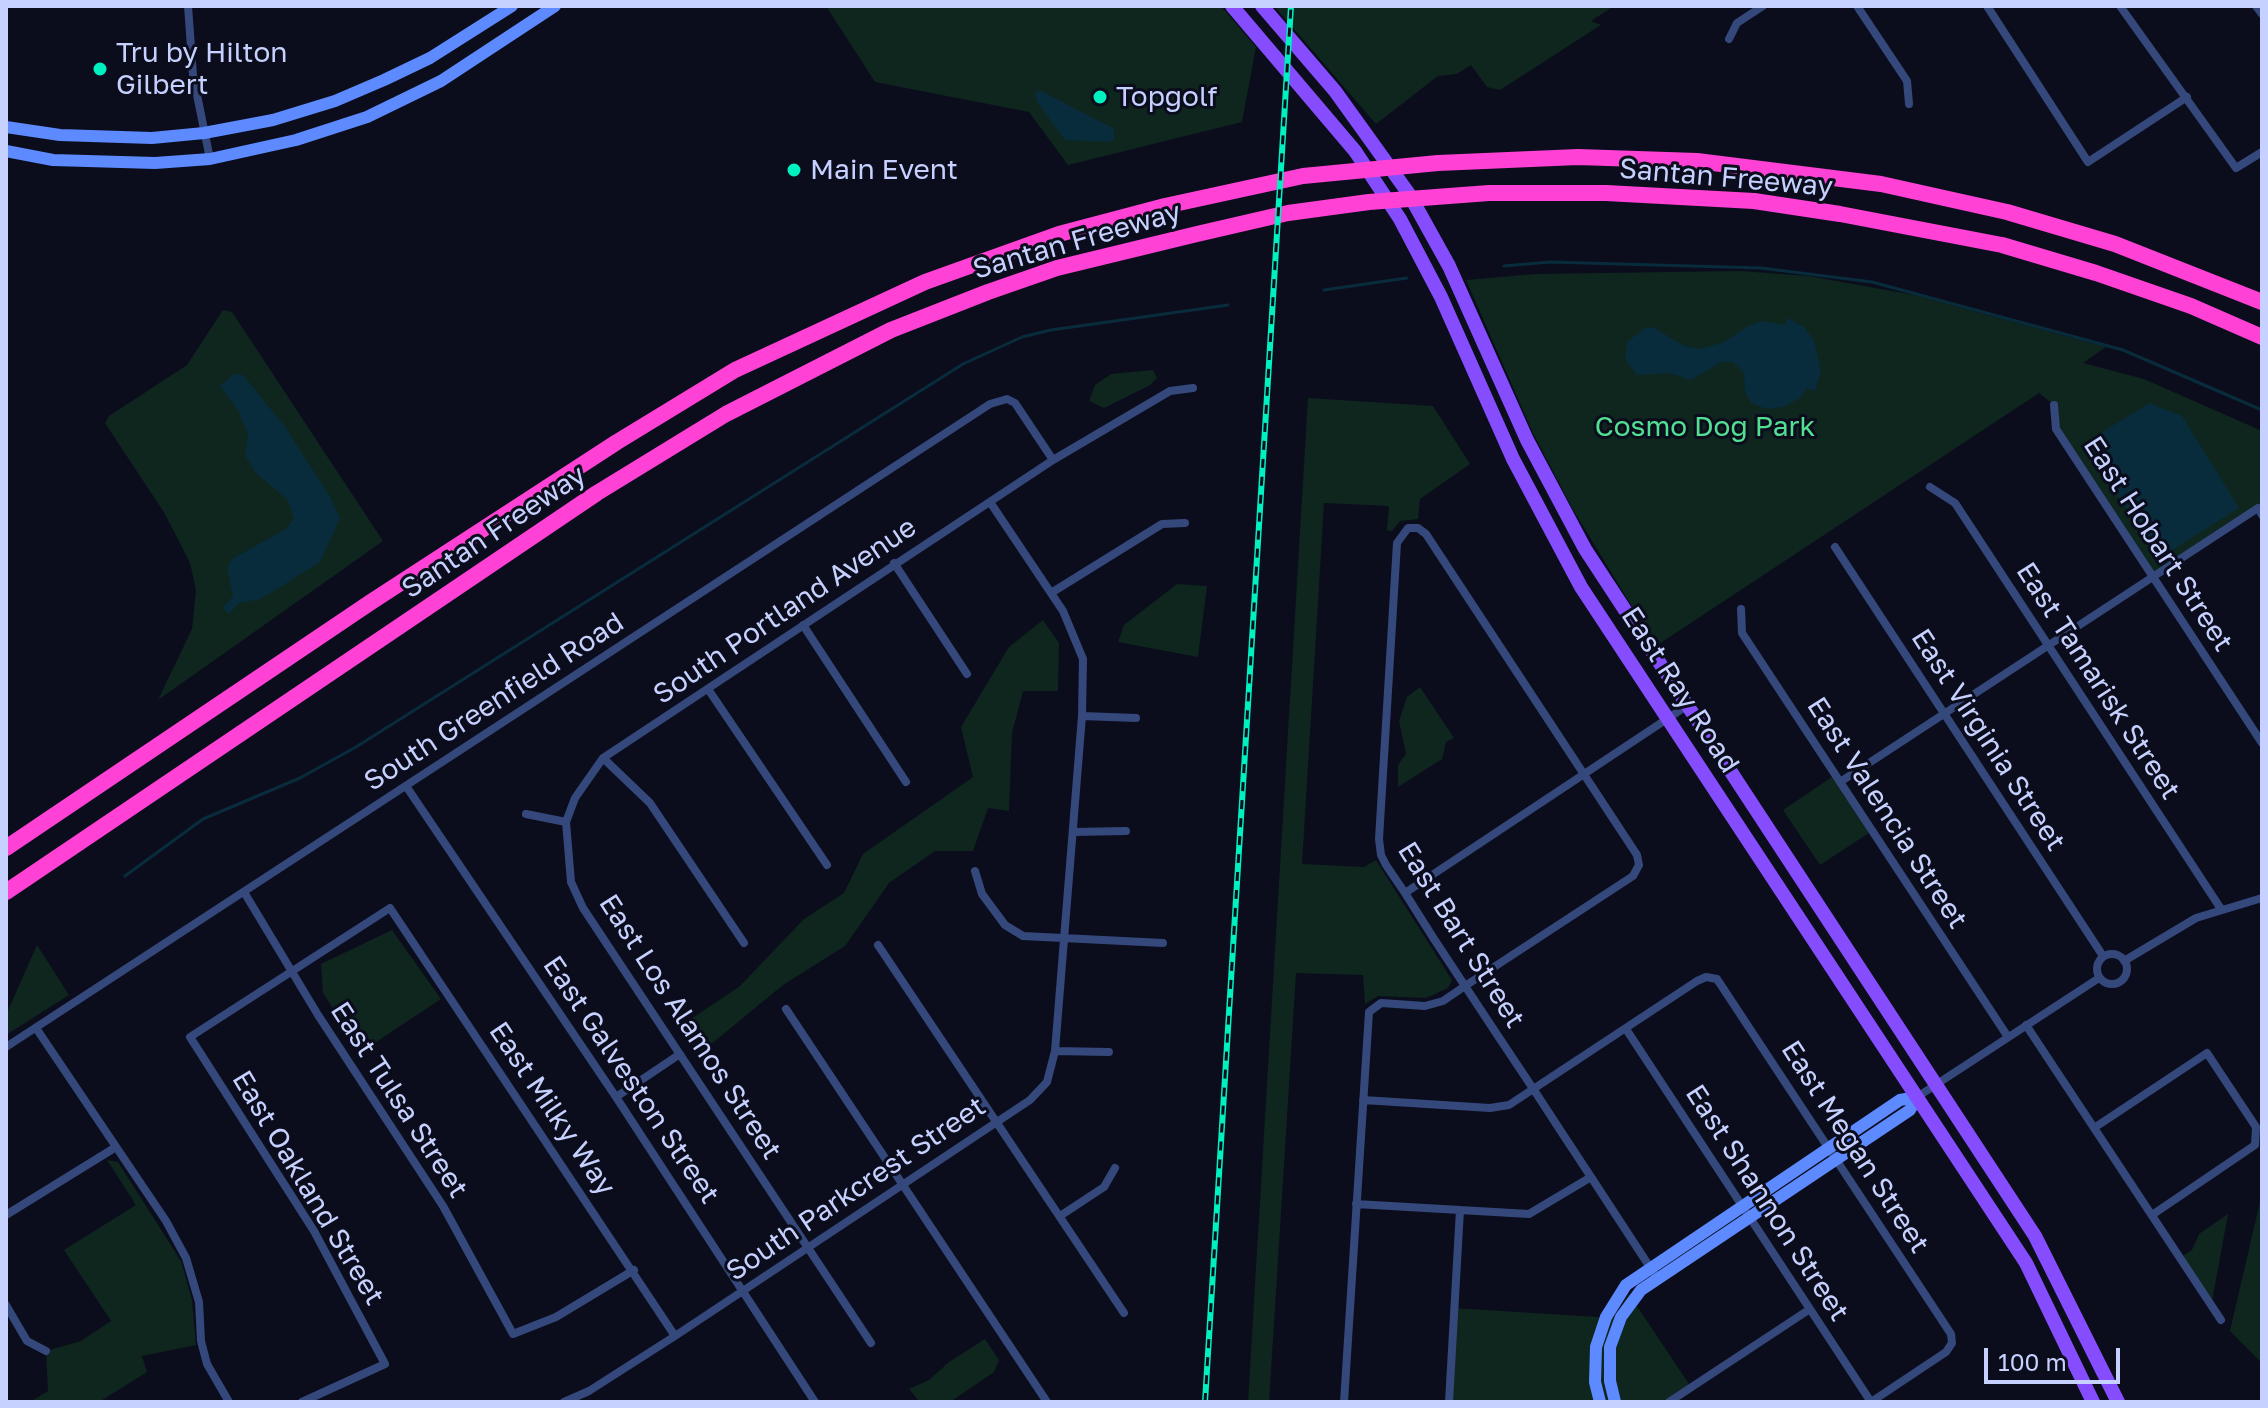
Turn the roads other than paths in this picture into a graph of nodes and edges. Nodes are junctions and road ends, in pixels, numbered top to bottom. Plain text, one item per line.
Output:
1 (188, 6) edge
2 (512, 6) edge
3 (553, 6) edge
4 (1232, 6) edge
5 (1262, 6) edge
6 (1763, 6) edge
7 (1857, 6) edge
8 (1987, 6) edge
9 (2120, 6) edge
10 (2256, 6) edge
11 (2262, 14) edge
12 (1729, 39) dead end
13 (2187, 97) junction
14 (1909, 104) dead end
15 (6, 127) edge
16 (204, 133) junction
17 (6, 151) edge
18 (2262, 152) edge
19 (210, 159) junction
20 (2262, 302) edge
21 (2262, 337) edge
22 (1193, 388) dead end
23 (2054, 405) dead end
24 (1053, 460) junction
25 (1930, 487) dead end
26 (990, 502) junction
27 (2260, 511) edge
28 (1185, 523) dead end
29 (1835, 547) dead end
30 (894, 563) junction
31 (2153, 577) junction
32 (1051, 593) junction
33 (1741, 609) dead end
34 (803, 625) junction
35 (2049, 645) junction
36 (967, 674) dead end
37 (708, 689) junction
38 (230, 696) junction
39 (1685, 707) junction
40 (1944, 714) junction
41 (1082, 716) junction
42 (1136, 718) dead end
43 (1667, 718) junction
44 (2262, 743) edge
45 (603, 758) junction
46 (1585, 775) junction
47 (906, 782) dead end
48 (1840, 782) junction
49 (406, 786) junction
50 (526, 814) dead end
51 (566, 822) junction
52 (99, 829) junction
53 (1126, 831) dead end
54 (1073, 832) junction
55 (6, 835) edge
56 (6, 848) edge
57 (827, 865) dead end
58 (975, 871) dead end
59 (6, 892) edge
60 (244, 892) junction
61 (1405, 893) junction
62 (2262, 898) edge
63 (6, 905) edge
64 (2221, 909) junction
65 (1064, 940) junction
66 (744, 943) dead end
67 (1163, 943) dead end
68 (878, 945) dead end
69 (2103, 956) junction
70 (2124, 961) junction
71 (292, 968) junction
72 (2099, 978) junction
73 (1465, 986) junction
74 (786, 1009) dead end
75 (2026, 1025) junction
76 (36, 1028) junction
77 (1626, 1029) junction
78 (2008, 1037) junction
79 (6, 1047) edge
80 (1055, 1051) junction
81 (1109, 1052) dead end
82 (680, 1054) junction
83 (1534, 1090) junction
84 (1926, 1091) junction
85 (616, 1097) junction
86 (1363, 1100) junction
87 (996, 1120) junction
88 (2094, 1128) junction
89 (116, 1147) junction
90 (1833, 1153) junction
91 (1115, 1168) dead end
92 (1591, 1177) junction
93 (901, 1184) junction
94 (1356, 1204) junction
95 (1742, 1206) junction
96 (1460, 1210) junction
97 (6, 1215) edge
98 (2152, 1215) junction
99 (1060, 1216) junction
100 (1750, 1218) junction
101 (808, 1246) junction
102 (1650, 1266) junction
103 (634, 1270) junction
104 (1657, 1278) junction
105 (743, 1291) junction
106 (6, 1305) edge
107 (1810, 1309) junction
108 (1124, 1313) dead end
109 (2221, 1320) dead end
110 (675, 1336) junction
111 (871, 1343) dead end
112 (46, 1351) dead end
113 (589, 1391) junction
114 (229, 1402) edge
115 (302, 1402) edge
116 (564, 1402) edge
117 (595, 1402) edge
118 (815, 1402) edge
119 (1047, 1402) edge
120 (1344, 1402) edge
121 (1449, 1402) edge
122 (1600, 1402) edge
123 (1615, 1402) edge
124 (1669, 1402) edge
125 (1871, 1402) edge
126 (2093, 1402) edge
127 (2118, 1402) edge

1 - 16 street
2 - 16 main road
3 - 19 main road
4 - 43 main road, East Ray Road
5 - 39 main road, East Ray Road
6 - 12 street
7 - 14 street
8 - 13 street
9 - 13 street
10 - 11 street
13 - 18 street
15 - 16 main road
16 - 19 street
17 - 19 main road
20 - 38 highway, Santan Freeway
21 - 52 highway, Santan Freeway
22 - 24 street, South Portland Avenue
23 - 31 street, East Hobart Street
24 - 26 street, South Portland Avenue
24 - 49 street, South Greenfield Road
25 - 35 street, East Tamarisk Street
26 - 30 street, South Portland Avenue
26 - 32 street
27 - 31 street
28 - 32 street
29 - 40 street, East Virginia Street
30 - 34 street, South Portland Avenue
30 - 36 street
31 - 35 street
31 - 44 street, East Hobart Street
32 - 41 street
33 - 48 street, East Valencia Street
34 - 37 street, South Portland Avenue
34 - 47 street
35 - 40 street
35 - 64 street, East Tamarisk Street
37 - 45 street, South Portland Avenue
37 - 57 street
38 - 55 highway
38 - 56 highway, Santan Freeway
39 - 43 street
39 - 84 main road, East Ray Road
40 - 48 street
40 - 69 street, East Virginia Street
41 - 42 street
41 - 54 street
43 - 46 street
43 - 84 main road, East Ray Road
45 - 51 street, South Portland Avenue
45 - 66 street
46 - 61 street
46 - 61 street, East Bart Street
46 - 73 street
48 - 78 street, East Valencia Street
49 - 60 street, South Greenfield Road
49 - 85 street, East Galveston Street
50 - 51 street
51 - 82 street, East Los Alamos Street
52 - 59 highway, Santan Freeway
52 - 63 highway
53 - 54 street
54 - 65 street
58 - 65 street
60 - 71 street, East Tulsa Street
60 - 76 street, South Greenfield Road
61 - 73 street, East Bart Street
62 - 64 street
64 - 70 street
65 - 67 street
65 - 80 street, South Parkcrest Street
68 - 87 street
69 - 70 street
69 - 72 street
70 - 72 street
71 - 103 street, East Milky Way
71 - 103 street, East Tulsa Street
71 - 115 street, East Oakland Street
72 - 75 street
73 - 83 street, East Bart Street
73 - 86 street
74 - 93 street
75 - 78 street
75 - 88 street
76 - 79 street, South Greenfield Road
76 - 89 street
77 - 83 street
77 - 90 street, East Megan Street
77 - 95 street, East Shannon Street
78 - 84 street
80 - 81 street
80 - 87 street, South Parkcrest Street
82 - 85 street
82 - 101 street, East Los Alamos Street
83 - 86 street
83 - 92 street, East Bart Street
84 - 90 main road
84 - 126 main road, East Ray Road
84 - 127 main road, East Ray Road
85 - 105 street, East Galveston Street
86 - 94 street
87 - 93 street, South Parkcrest Street
87 - 99 street
88 - 98 street
88 - 98 street
89 - 97 street
89 - 114 street
90 - 95 main road
90 - 100 main road
90 - 125 street, East Megan Street
91 - 99 street
92 - 96 street
92 - 102 street, East Bart Street
93 - 101 street, South Parkcrest Street
93 - 119 street
94 - 96 street
94 - 120 street
95 - 100 street, East Shannon Street
95 - 102 main road
96 - 121 street
98 - 109 street
99 - 108 street
100 - 104 main road
100 - 107 street, East Shannon Street
101 - 105 street, South Parkcrest Street
101 - 111 street, East Los Alamos Street
102 - 104 street, East Bart Street
102 - 122 main road
103 - 110 street, East Milky Way
104 - 123 main road
105 - 110 street, South Parkcrest Street
105 - 118 street, East Galveston Street
106 - 112 street
107 - 124 street
107 - 125 street, East Shannon Street
110 - 113 street, South Parkcrest Street
113 - 116 street, South Parkcrest Street
113 - 117 street

